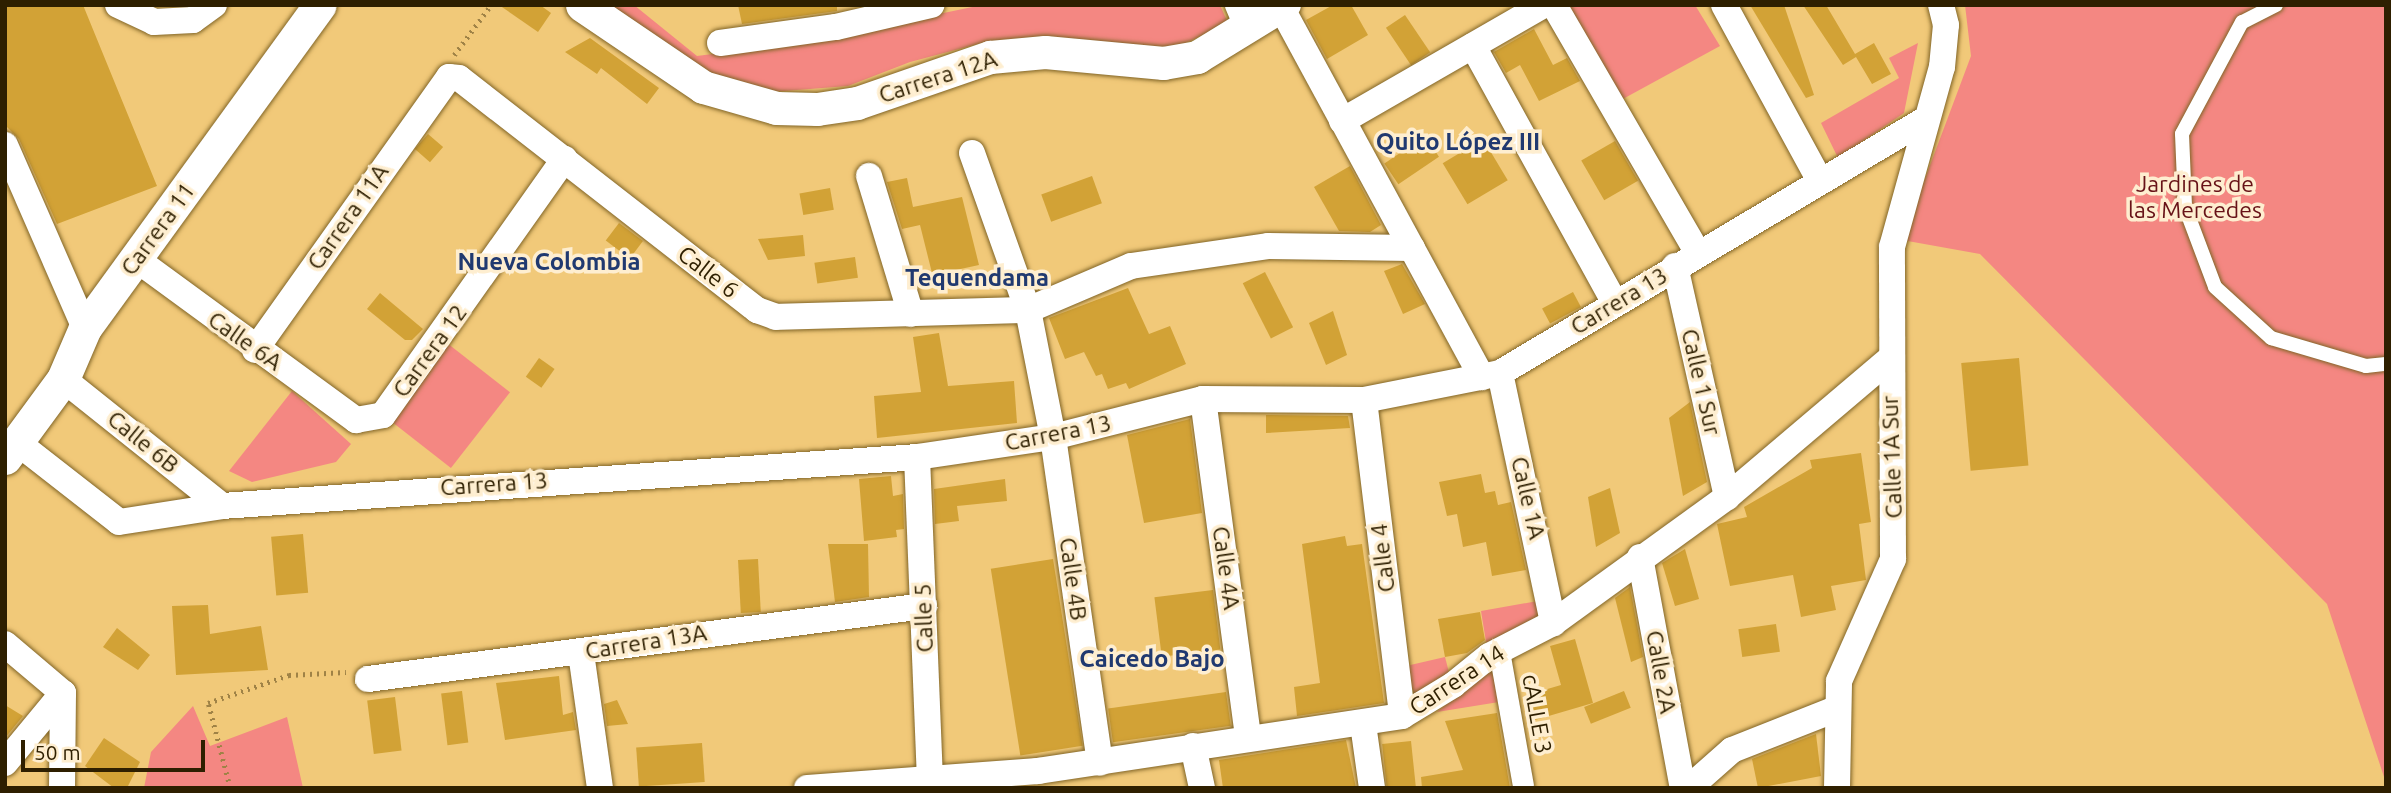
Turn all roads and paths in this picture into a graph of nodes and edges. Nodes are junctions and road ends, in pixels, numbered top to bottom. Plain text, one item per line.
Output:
1 (118, 5) edge
2 (214, 5) edge
3 (320, 5) edge
4 (491, 5) edge
5 (582, 5) edge
6 (931, 5) edge
7 (1544, 5) edge
8 (1554, 5) edge
9 (1724, 5) edge
10 (1941, 5) edge
11 (2277, 5) edge
12 (1284, 6) edge
13 (833, 16) edge
14 (1243, 17) edge
15 (720, 43) dead end
16 (1473, 46) junction
17 (446, 80) junction
18 (1925, 120) junction
19 (1342, 121) junction
20 (5, 145) edge
21 (972, 153) dead end
22 (564, 159) junction
23 (869, 176) dead end
24 (1821, 181) junction
25 (1412, 248) junction
26 (1698, 253) junction
27 (136, 259) junction
28 (1675, 266) junction
29 (1615, 303) junction
30 (1028, 310) junction
31 (911, 314) junction
32 (85, 328) junction
33 (255, 350) junction
34 (1889, 359) junction
35 (2386, 364) edge
36 (1491, 375) junction
37 (63, 379) junction
38 (1203, 399) junction
39 (1363, 401) junction
40 (356, 420) joint
41 (1053, 437) junction
42 (11, 450) edge
43 (918, 457) junction
44 (1727, 497) junction
45 (222, 506) junction
46 (1640, 557) junction
47 (924, 606) junction
48 (1553, 623) junction
49 (5, 644) edge
50 (1499, 651) junction
51 (581, 653) junction
52 (368, 679) joint
53 (63, 693) junction
54 (1836, 709) junction
55 (1402, 716) junction
56 (1363, 724) junction
57 (1248, 738) junction
58 (1193, 746) junction
59 (5, 763) edge
60 (1100, 763) junction
61 (930, 779) junction
62 (1039, 779) edge
63 (869, 785) edge
64 (1523, 786) dead end
65 (62, 788) edge
66 (230, 788) edge
67 (600, 788) edge
68 (807, 788) edge
69 (1202, 788) edge
70 (1372, 788) edge
71 (1682, 788) edge
72 (1689, 788) edge
73 (1837, 788) edge

1 - 2 street
3 - 27 street, Carrera 11
4 - 17 path
5 - 14 street, Carrera 12A
6 - 13 street
7 - 16 street
8 - 26 street
9 - 24 street
10 - 18 street, Calle 1A Sur
11 - 35 lane
12 - 14 street, Carrera 12A
12 - 19 street, Calle 1A
13 - 15 street
16 - 19 street
16 - 29 street
17 - 22 street, Calle 6
17 - 33 street, Carrera 11A
18 - 24 street, Carrera 13
18 - 34 street, Calle 1A Sur
19 - 25 street, Calle 1A
20 - 32 street
21 - 30 street, Calle 4B
22 - 31 street, Calle 6
22 - 40 street, Carrera 12
23 - 31 street
24 - 26 street, Carrera 13
25 - 30 street
25 - 36 street, Calle 1A
26 - 28 street, Carrera 13
27 - 32 street, Carrera 11
27 - 33 street, Calle 6A
28 - 29 street, Carrera 13
28 - 44 street, Calle 1 Sur
29 - 36 street, Carrera 13
30 - 31 street, Calle 6
30 - 41 street, Calle 4B
32 - 37 street, Carrera 11
33 - 40 street, Calle 6A
34 - 44 street, Carrera 14
34 - 54 street, Calle 1A Sur
36 - 39 street, Carrera 13
36 - 48 street, Calle 1A
37 - 42 street, Carrera 11
37 - 45 street, Calle 6B
38 - 39 street, Carrera 13
38 - 41 street, Carrera 13
38 - 57 street, Calle 4A
39 - 55 street, Calle 4
41 - 43 street, Carrera 13
41 - 60 street, Calle 4B
42 - 45 street, Carrera 13
43 - 45 street, Carrera 13
43 - 47 street, Calle 5
44 - 46 street, Carrera 14
46 - 48 street, Carrera 14
46 - 71 street, Calle 2A
47 - 51 street, Carrera 13A
47 - 61 street, Calle 5
48 - 50 street, Carrera 14
49 - 53 street
50 - 55 street, Carrera 14
50 - 64 street, cALLE 3
51 - 52 street, Carrera 13A
51 - 67 street
52 - 66 path
53 - 59 street
53 - 65 street
54 - 72 street
54 - 73 street, Calle 1A Sur
55 - 56 street, Carrera 14
56 - 57 street, Carrera 14
56 - 70 street
57 - 58 street, Carrera 14
58 - 60 street, Carrera 14
58 - 69 street
60 - 62 street, Carrera 14
61 - 62 street, Carrera 14
61 - 63 street, Carrera 14
63 - 68 street, Carrera 14

